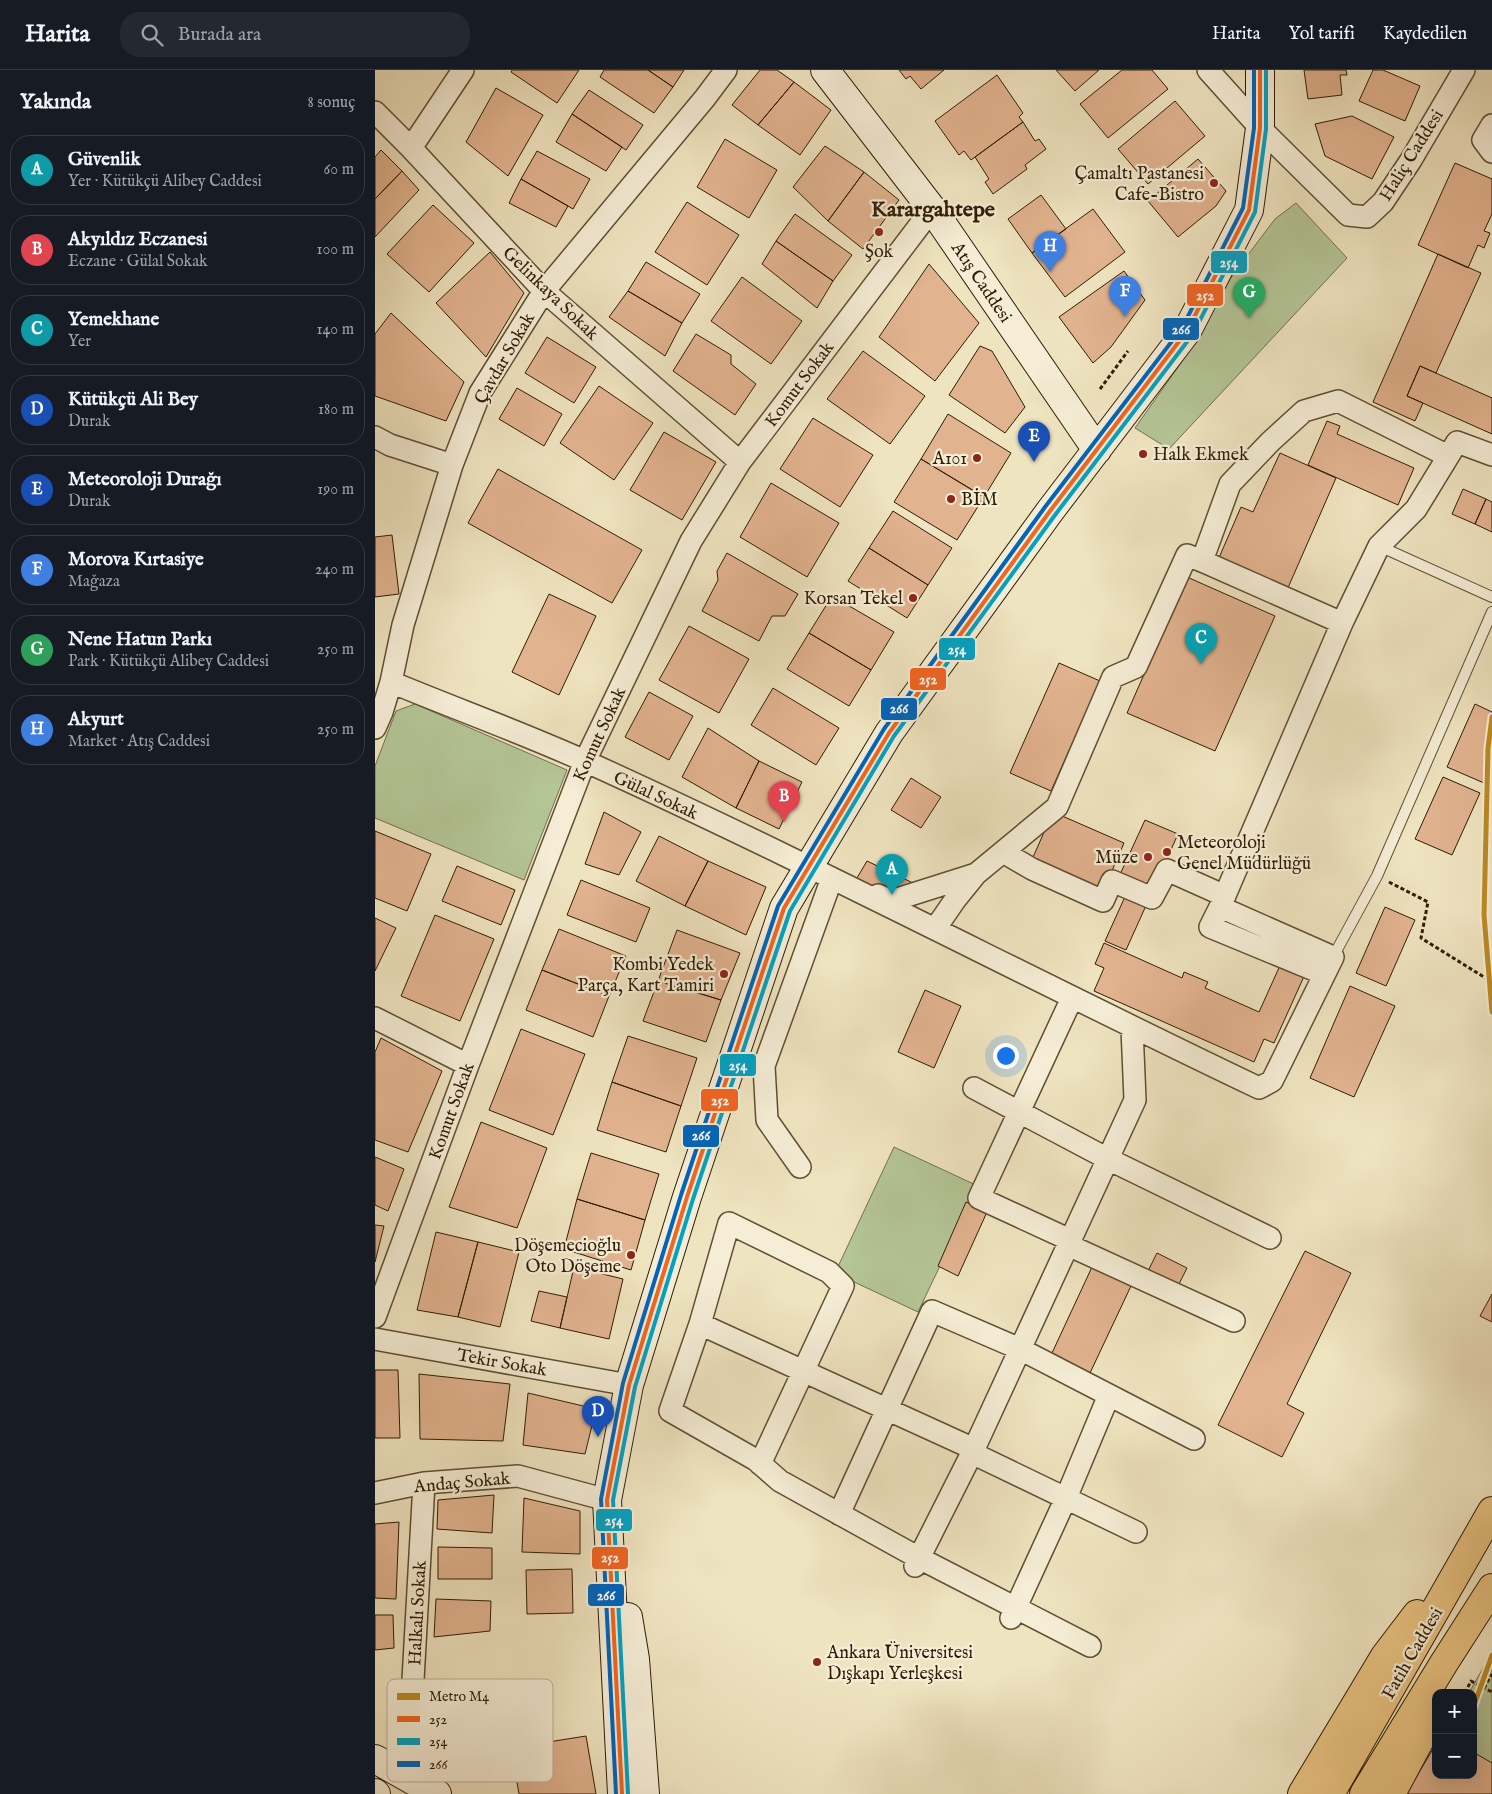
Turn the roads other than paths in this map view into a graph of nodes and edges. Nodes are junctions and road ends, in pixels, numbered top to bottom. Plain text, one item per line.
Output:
1 (463, 70) edge
2 (726, 70) edge
3 (825, 70) edge
4 (1208, 70) edge
5 (1260, 70) edge
6 (1464, 70) edge
7 (375, 112) edge
8 (1492, 125) edge
9 (1260, 128) junction
10 (411, 148) junction
11 (1492, 152) edge
12 (932, 209) junction
13 (544, 292) junction
14 (375, 437) edge
15 (1097, 450) junction
16 (1492, 455) edge
17 (1448, 456) junction
18 (740, 462) junction
19 (452, 465) junction
20 (1379, 546) junction
21 (1202, 561) junction
22 (1492, 597) edge
23 (1492, 612) edge
24 (1342, 622) junction
25 (391, 682) junction
26 (377, 717) edge
27 (585, 761) junction
28 (1003, 852) junction
29 (821, 873) junction
30 (976, 874) junction
31 (860, 886) dead end
32 (1223, 902) junction
33 (935, 929) junction
34 (1328, 966) junction
35 (1072, 998) junction
36 (375, 1018) edge
37 (1132, 1028) junction
38 (468, 1065) junction
39 (973, 1088) dead end
40 (1020, 1112) junction
41 (1108, 1159) junction
42 (800, 1167) dead end
43 (1270, 1238) dead end
44 (1069, 1243) junction
45 (375, 1317) edge
46 (1234, 1321) dead end
47 (700, 1324) junction
48 (375, 1339) edge
49 (1020, 1348) junction
50 (803, 1371) junction
51 (629, 1385) junction
52 (1109, 1395) junction
53 (887, 1409) junction
54 (1194, 1439) dead end
55 (973, 1451) junction
56 (760, 1464) junction
57 (424, 1483) junction
58 (375, 1493) edge
59 (1065, 1498) junction
60 (607, 1500) junction
61 (839, 1514) junction
62 (1488, 1518) edge
63 (1136, 1532) dead end
64 (917, 1562) junction
65 (1492, 1588) edge
66 (1492, 1594) edge
67 (1013, 1613) junction
68 (1090, 1646) dead end
69 (413, 1679) edge
70 (1447, 1689) edge
71 (1432, 1717) edge
72 (375, 1759) edge
73 (387, 1766) edge
74 (415, 1782) edge
75 (437, 1794) edge
76 (622, 1794) edge
77 (645, 1794) edge
78 (1302, 1794) edge
79 (1330, 1794) edge
80 (1364, 1794) edge
81 (1391, 1794) edge

1 - 10 street
2 - 13 street, Çavdar Sokak
3 - 12 main road, Atış Caddesi
4 - 9 street
5 - 9 main road
6 - 9 street, Haliç Caddesi
7 - 10 street, Gelinkaya Sokak
8 - 11 street
9 - 15 main road
10 - 13 street, Gelinkaya Sokak
12 - 15 main road, Atış Caddesi
12 - 18 street, Komut Sokak
13 - 18 street, Gelinkaya Sokak
13 - 19 street, Çavdar Sokak
14 - 19 street
15 - 29 main road
16 - 17 street
17 - 20 street
17 - 21 street
18 - 27 street, Komut Sokak
19 - 25 street, Çavdar Sokak
20 - 22 lane
20 - 24 street
21 - 24 street
21 - 28 street
23 - 34 lane
24 - 32 street
25 - 26 street, Çavdar Sokak
25 - 27 street, Gülal Sokak
27 - 29 street, Gülal Sokak
27 - 38 street, Komut Sokak
28 - 30 street
28 - 32 street
29 - 33 street, Gülal Sokak
29 - 42 street
29 - 51 main road
30 - 31 street
30 - 33 street
32 - 34 street
32 - 34 street
33 - 35 street, Gülal Sokak
34 - 37 street, Gülal Sokak
35 - 37 street, Gülal Sokak
35 - 40 street
36 - 38 street
37 - 41 street
38 - 45 street, Komut Sokak
39 - 40 street
40 - 41 street
40 - 44 street
41 - 43 street
41 - 44 street
44 - 46 street
44 - 49 street
47 - 50 street
47 - 50 street
47 - 56 street
48 - 51 street, Tekir Sokak
49 - 52 street
49 - 53 street
49 - 55 street
50 - 53 street
50 - 56 street
51 - 60 main road
52 - 54 street
52 - 59 street
53 - 55 street
53 - 61 street
55 - 59 street
55 - 64 street
56 - 61 street
57 - 58 street, Andaç Sokak
57 - 60 street, Andaç Sokak
57 - 69 street, Halkalı Sokak
59 - 63 street
59 - 67 street
60 - 76 main road
60 - 77 main road
61 - 64 street
62 - 78 main road
62 - 79 main road, Fatih Caddesi
64 - 67 street
65 - 80 main road, Fatih Caddesi
66 - 70 main road
67 - 68 street
71 - 81 main road
72 - 73 main road
74 - 75 main road

